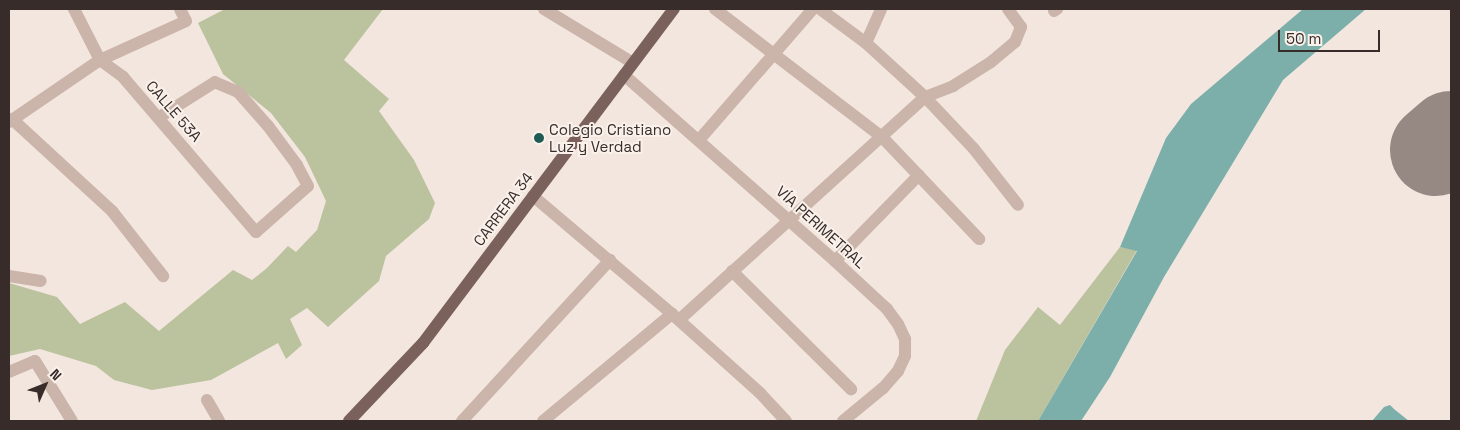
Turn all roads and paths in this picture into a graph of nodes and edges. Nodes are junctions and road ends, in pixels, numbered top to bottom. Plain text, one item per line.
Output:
1 (74, 9) edge
2 (180, 9) edge
3 (544, 9) edge
4 (674, 9) edge
5 (716, 9) edge
6 (814, 9) edge
7 (820, 9) edge
8 (881, 9) edge
9 (1008, 9) edge
10 (866, 43) junction
11 (774, 54) junction
12 (100, 60) junction
13 (633, 63) junction
14 (624, 75) junction
15 (925, 97) junction
16 (158, 118) junction
17 (11, 120) edge
18 (882, 137) junction
19 (699, 140) junction
20 (919, 175) junction
21 (533, 196) junction
22 (1018, 205) dead end
23 (789, 220) junction
24 (979, 239) dead end
25 (610, 260) junction
26 (835, 261) junction
27 (732, 271) junction
28 (9, 276) edge
29 (163, 276) dead end
30 (41, 281) dead end
31 (675, 317) junction
32 (9, 372) edge
33 (851, 389) dead end
34 (207, 400) dead end
35 (72, 421) edge
36 (220, 421) edge
37 (349, 421) edge
38 (462, 421) edge
39 (543, 421) edge
40 (786, 421) edge
41 (843, 421) edge

1 - 12 street, CALLE 53A
2 - 12 street
3 - 13 street
4 - 13 main road, CARRERA 34
5 - 11 street
6 - 11 street
7 - 10 street
8 - 10 street
9 - 15 street
10 - 15 street
11 - 18 street
11 - 19 street
12 - 16 street, CALLE 53A
12 - 17 street
13 - 14 main road, CARRERA 34
14 - 19 street, VÍA PERIMETRAL
14 - 21 main road, CARRERA 34
15 - 18 street
15 - 22 street
16 - 16 street, CALLE 53A
17 - 29 street
18 - 20 street
18 - 23 street
19 - 23 street, VÍA PERIMETRAL
20 - 24 street
20 - 26 street
21 - 25 street
21 - 37 main road, CARRERA 34
23 - 26 street, VÍA PERIMETRAL
23 - 27 street
25 - 31 street
25 - 38 street
26 - 41 street, VÍA PERIMETRAL
27 - 31 street
27 - 33 street
28 - 30 street
31 - 39 street
31 - 40 street
32 - 35 street
34 - 36 street

